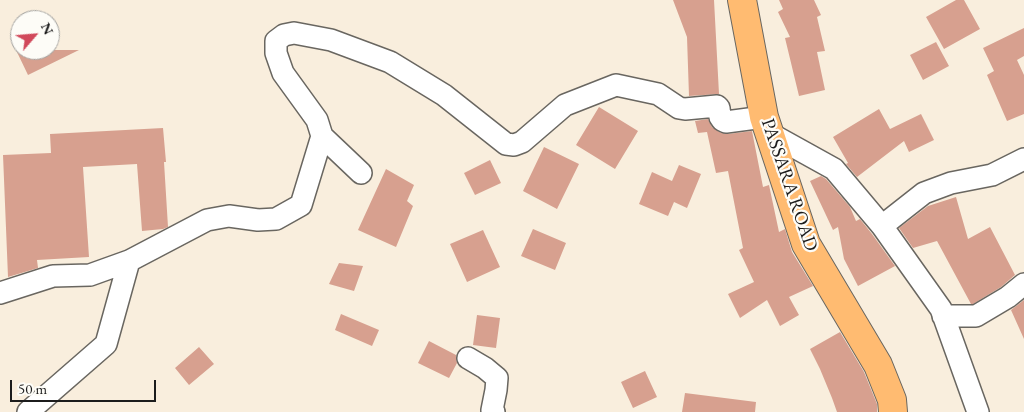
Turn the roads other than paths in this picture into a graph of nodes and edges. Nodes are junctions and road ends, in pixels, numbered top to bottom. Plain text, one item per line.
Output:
1 (742, 0) edge
2 (767, 125) junction
3 (322, 136) junction
4 (1024, 159) edge
5 (361, 173) dead end
6 (882, 226) junction
7 (129, 261) junction
8 (1024, 284) edge
9 (0, 293) edge
10 (943, 316) junction
11 (468, 358) dead end
12 (28, 412) edge
13 (494, 412) edge
14 (894, 412) edge
15 (978, 412) edge

1 - 2 highway, PASSARA ROAD
2 - 3 street
2 - 6 street
2 - 14 highway, PASSARA ROAD
3 - 5 street
3 - 7 street
4 - 6 street
6 - 10 street
7 - 9 street
7 - 12 street
8 - 10 street
10 - 15 street
11 - 13 street

